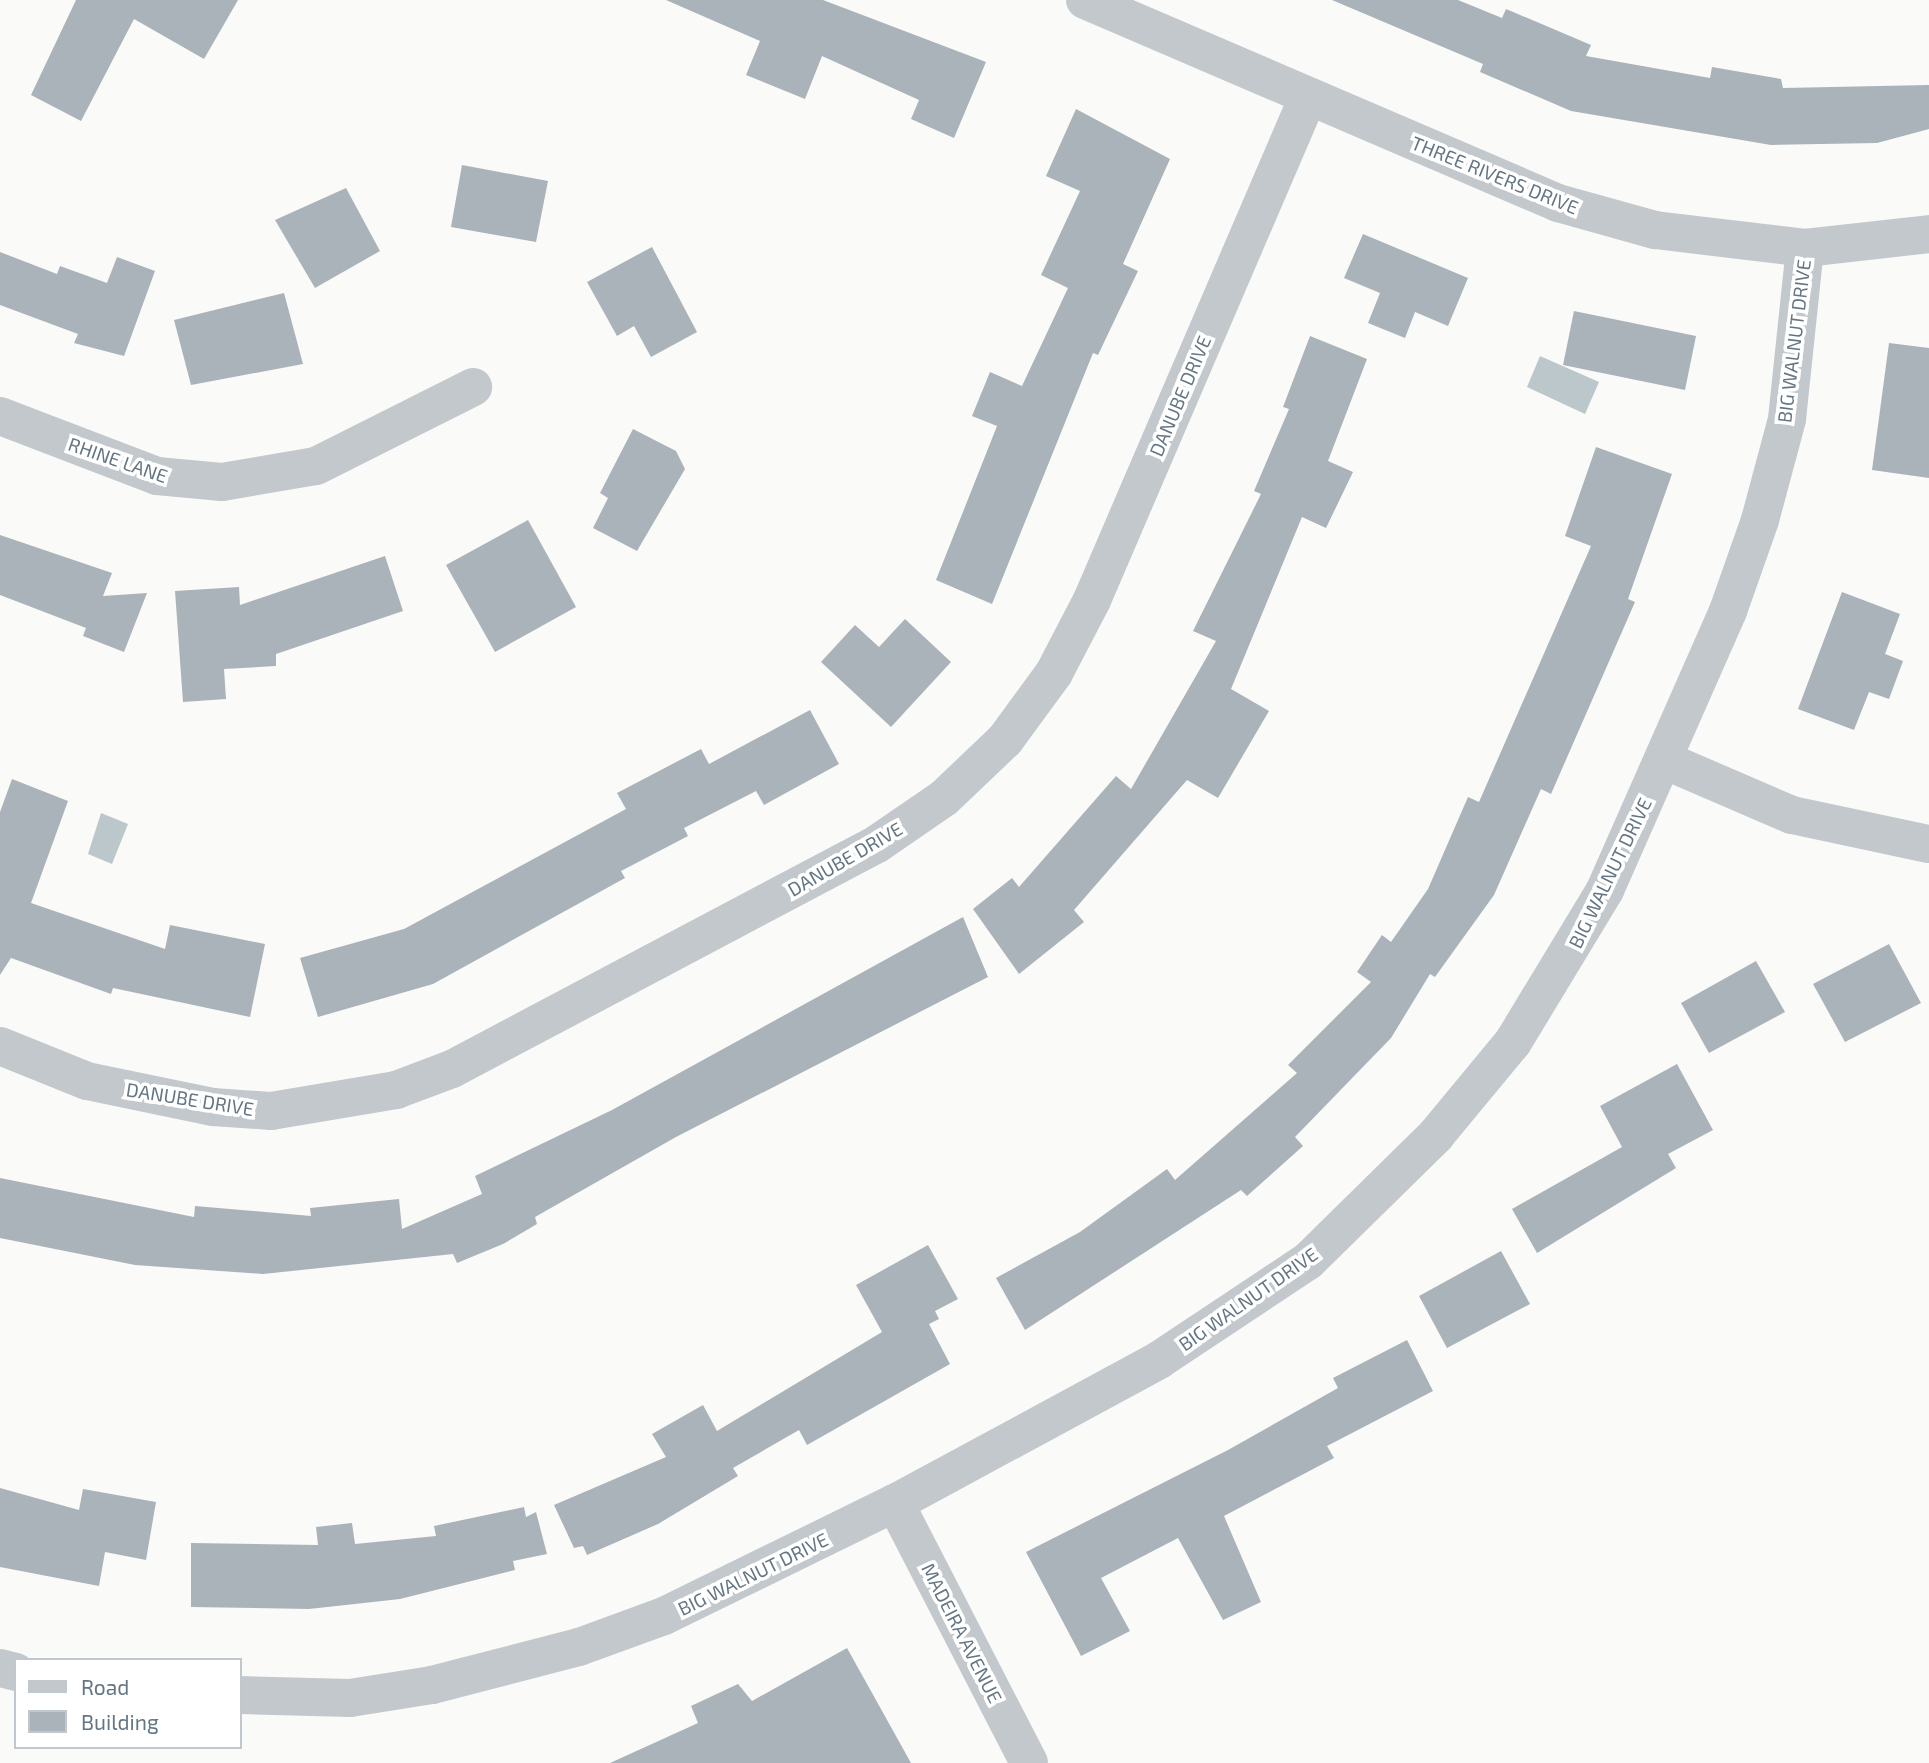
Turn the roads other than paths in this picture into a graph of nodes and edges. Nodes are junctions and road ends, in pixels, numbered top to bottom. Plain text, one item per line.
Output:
1 (1085, 0) edge
2 (1308, 97) junction
3 (1929, 234) edge
4 (1805, 248) junction
5 (473, 387) dead end
6 (0, 416) edge
7 (1664, 760) junction
8 (1929, 844) edge
9 (0, 1046) edge
10 (895, 1503) junction
11 (242, 1695) edge
12 (1028, 1763) edge

1 - 2 street, THREE RIVERS DRIVE
2 - 4 street, THREE RIVERS DRIVE
2 - 9 street, DANUBE DRIVE
3 - 4 street, THREE RIVERS DRIVE
4 - 7 street, BIG WALNUT DRIVE
5 - 6 street, RHINE LANE
7 - 8 street
7 - 10 street, BIG WALNUT DRIVE
10 - 11 street, BIG WALNUT DRIVE
10 - 12 street, MADEIRA AVENUE

